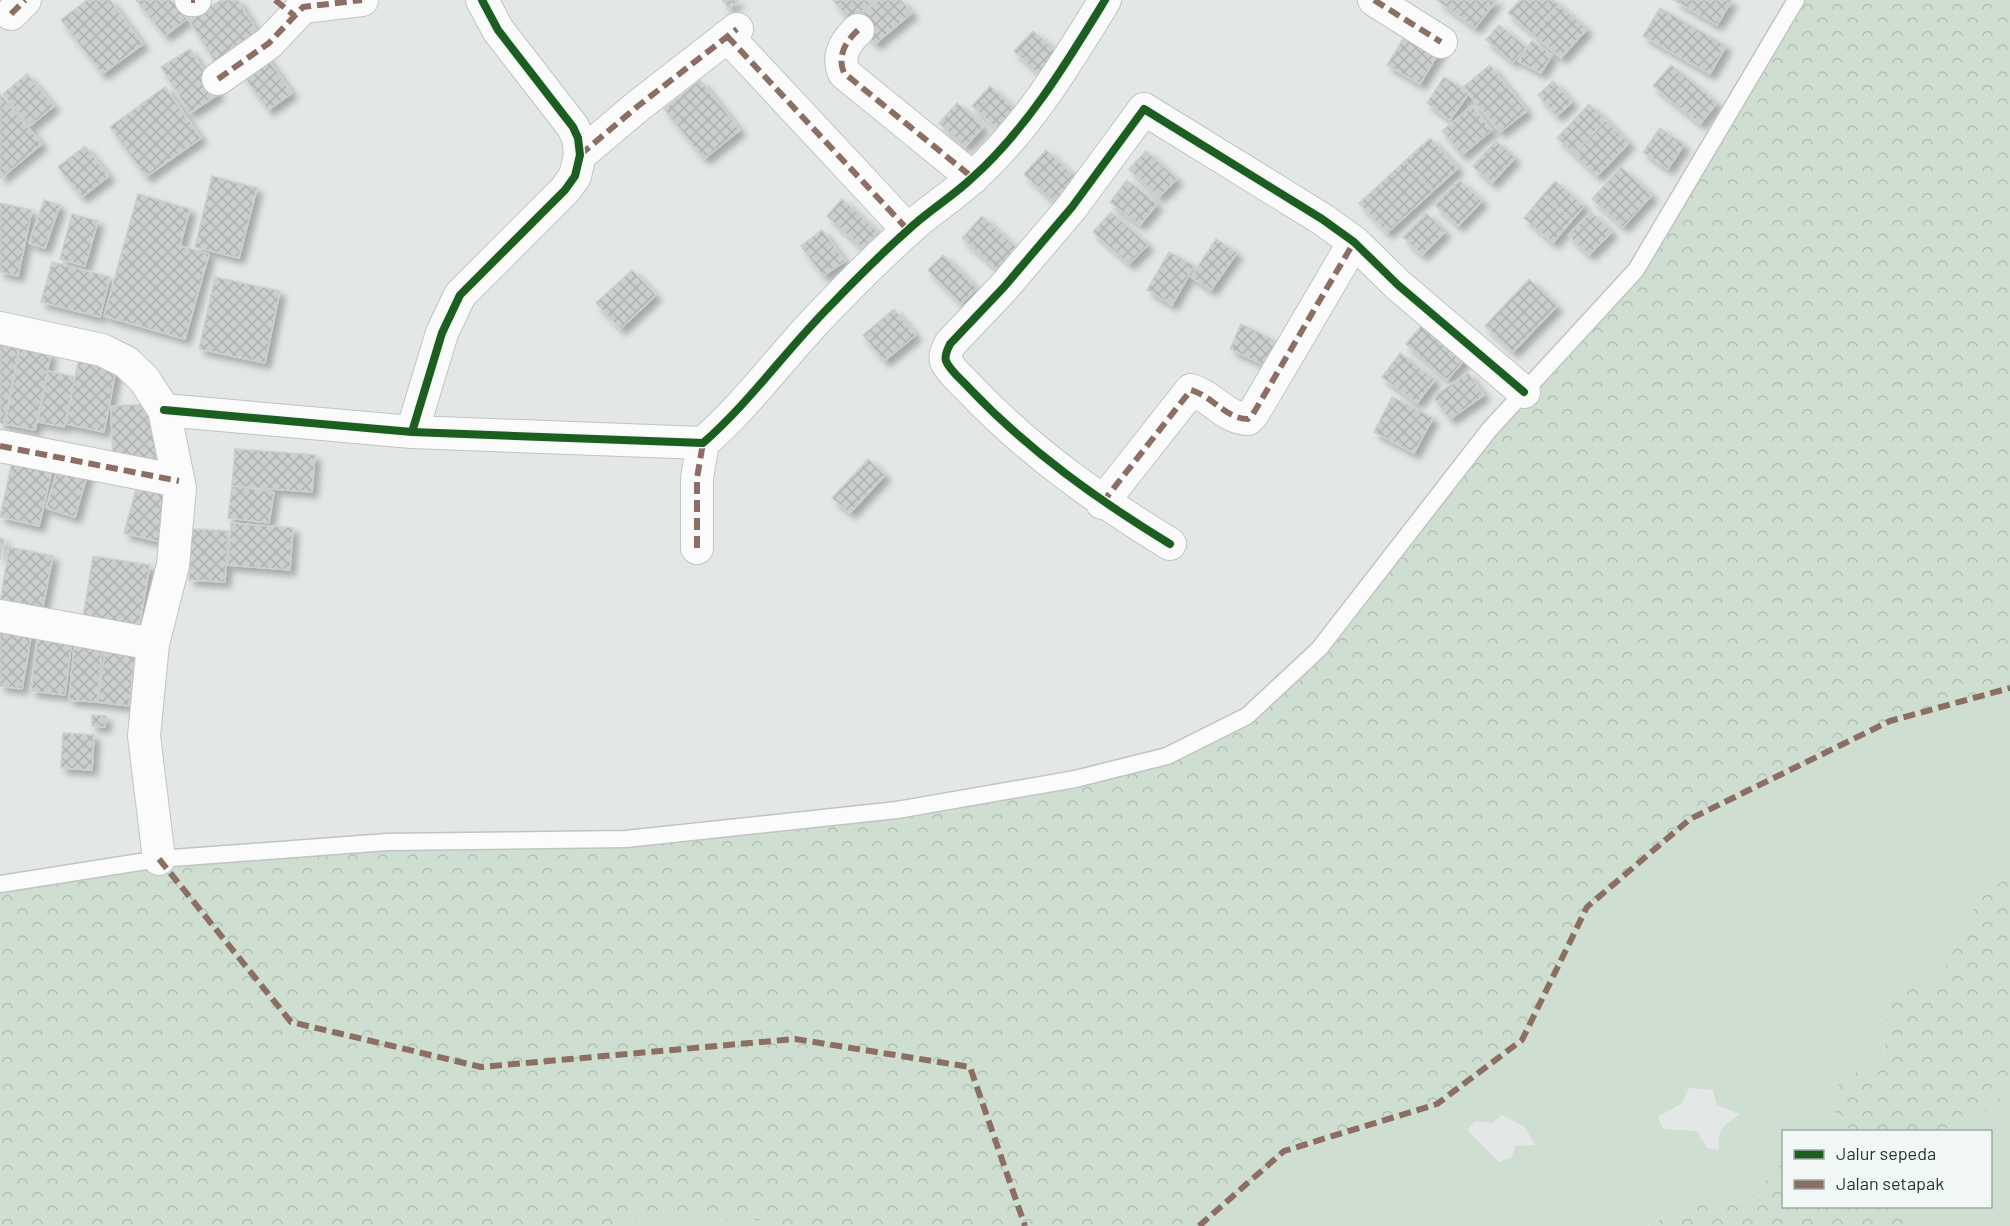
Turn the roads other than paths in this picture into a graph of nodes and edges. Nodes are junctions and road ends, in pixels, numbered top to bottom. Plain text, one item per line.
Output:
1 (362, 0) edge
2 (482, 0) edge
3 (1105, 0) edge
4 (1374, 0) edge
5 (1796, 0) edge
6 (285, 8) edge
7 (858, 30) dead end
8 (1441, 42) dead end
9 (218, 79) dead end
10 (580, 156) junction
11 (973, 178) junction
12 (908, 230) junction
13 (1354, 242) junction
14 (0, 328) edge
15 (1524, 392) junction
16 (164, 410) junction
17 (412, 432) junction
18 (703, 443) junction
19 (0, 446) edge
20 (179, 481) junction
21 (1102, 502) junction
22 (1170, 544) dead end
23 (698, 548) dead end
24 (0, 616) edge
25 (153, 644) junction
26 (159, 859) junction
27 (0, 884) edge

1 - 6 street
2 - 10 street
3 - 11 street
4 - 8 street
5 - 15 lane
6 - 9 street
7 - 11 street
10 - 12 street
10 - 17 street
11 - 12 street
12 - 18 street
13 - 15 street
13 - 21 street
13 - 21 street
14 - 16 street
15 - 26 lane
16 - 17 street
16 - 20 street
17 - 18 street
18 - 23 street
19 - 20 street
20 - 25 street
21 - 22 street
24 - 25 street
25 - 26 street
26 - 27 lane

